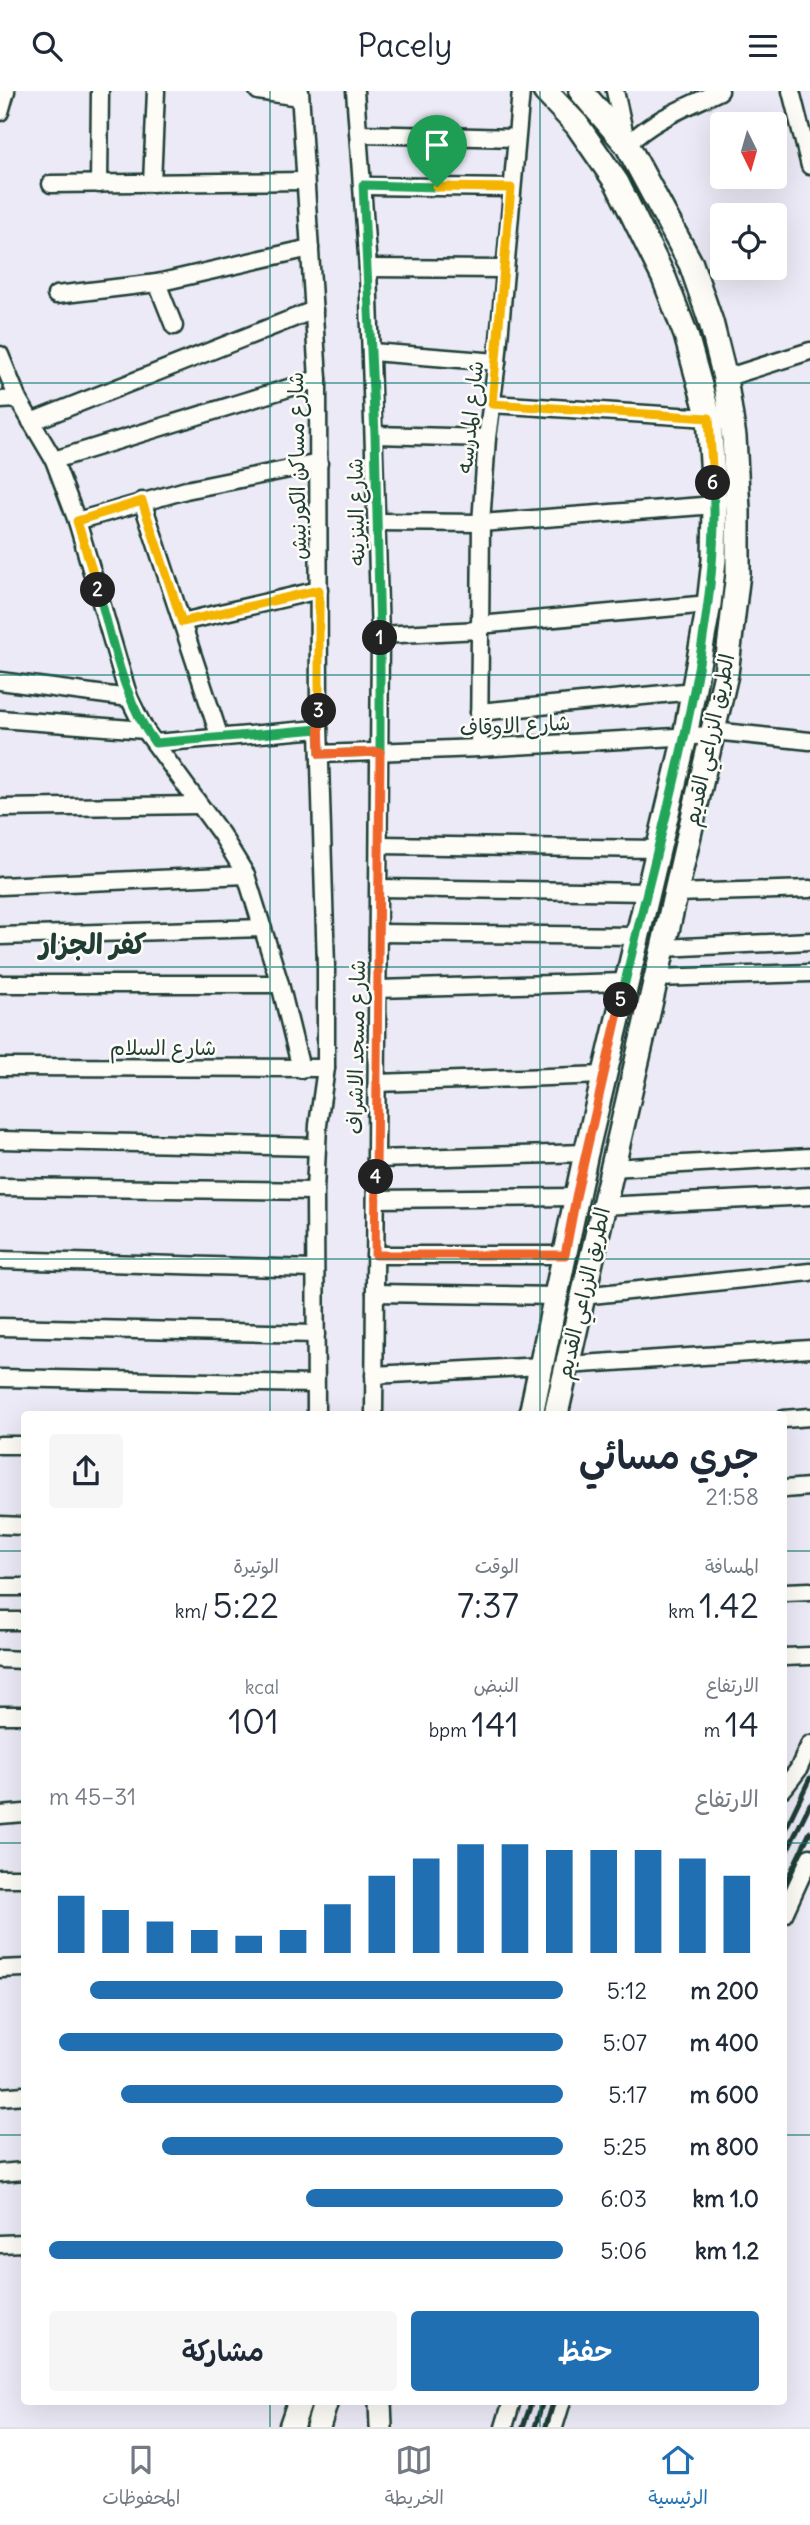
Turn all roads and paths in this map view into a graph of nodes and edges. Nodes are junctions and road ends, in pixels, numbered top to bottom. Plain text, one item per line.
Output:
1 (100, 91) edge
2 (156, 91) edge
3 (257, 91) edge
4 (355, 91) edge
5 (521, 91) edge
6 (545, 91) edge
7 (581, 91) edge
8 (615, 91) edge
9 (720, 91) edge
10 (791, 91) edge
11 (300, 94) edge
12 (359, 134) junction
13 (516, 138) junction
14 (627, 145) junction
15 (810, 166) edge
16 (305, 181) junction
17 (152, 183) junction
18 (51, 184) dead end
19 (99, 184) junction
20 (363, 185) junction
21 (511, 188) junction
22 (673, 228) junction
23 (647, 243) junction
24 (310, 248) junction
25 (691, 264) junction
26 (368, 268) junction
27 (505, 269) junction
28 (664, 278) junction
29 (157, 283) junction
30 (56, 295) dead end
31 (314, 310) junction
32 (174, 326) dead end
33 (810, 351) edge
34 (372, 352) junction
35 (0, 355) edge
36 (497, 362) junction
37 (725, 378) junction
38 (318, 379) junction
39 (18, 399) junction
40 (0, 400) edge
41 (492, 404) junction
42 (709, 418) junction
43 (31, 422) junction
44 (375, 435) junction
45 (487, 438) junction
46 (54, 460) junction
47 (320, 463) junction
48 (142, 501) junction
49 (715, 505) junction
50 (77, 521) junction
51 (377, 522) junction
52 (481, 523) junction
53 (319, 590) junction
54 (709, 604) junction
55 (182, 622) junction
56 (479, 628) junction
57 (380, 635) junction
58 (0, 681) edge
59 (694, 691) junction
60 (130, 698) junction
61 (479, 712) junction
62 (0, 719) edge
63 (319, 729) junction
64 (145, 730) junction
65 (712, 733) junction
66 (685, 737) junction
67 (220, 738) junction
68 (810, 741) edge
69 (155, 743) junction
70 (479, 748) junction
71 (380, 752) junction
72 (320, 754) junction
73 (198, 804) junction
74 (0, 808) edge
75 (380, 845) junction
76 (657, 849) junction
77 (246, 875) junction
78 (0, 886) edge
79 (380, 888) junction
80 (810, 889) edge
81 (648, 892) junction
82 (675, 893) junction
83 (263, 928) junction
84 (379, 933) junction
85 (0, 936) edge
86 (636, 936) junction
87 (810, 940) edge
88 (663, 948) junction
89 (327, 967) joint
90 (810, 973) edge
91 (656, 978) junction
92 (625, 982) junction
93 (0, 984) edge
94 (280, 984) junction
95 (378, 989) junction
96 (0, 1067) edge
97 (326, 1068) junction
98 (301, 1069) junction
99 (604, 1075) junction
100 (377, 1083) junction
101 (0, 1140) edge
102 (317, 1147) junction
103 (586, 1153) junction
104 (810, 1157) edge
105 (376, 1160) junction
106 (611, 1168) junction
107 (0, 1187) edge
108 (315, 1191) junction
109 (810, 1196) edge
110 (576, 1197) junction
111 (376, 1199) junction
112 (602, 1206) junction
113 (375, 1255) junction
114 (565, 1255) junction
115 (0, 1260) edge
116 (314, 1269) junction
117 (810, 1272) edge
118 (375, 1293) junction
119 (556, 1296) junction
120 (582, 1296) junction
121 (0, 1327) edge
122 (316, 1335) junction
123 (810, 1349) edge
124 (566, 1365) junction
125 (541, 1366) junction
126 (374, 1375) junction
127 (0, 1378) edge
128 (315, 1384) junction
129 (316, 1411) edge
130 (374, 1411) edge
131 (532, 1411) edge
132 (557, 1411) edge
133 (810, 1417) edge
134 (787, 1419) edge
135 (0, 1445) edge
136 (21, 1445) edge
137 (810, 1487) edge
138 (787, 1489) edge
139 (0, 1525) edge
140 (21, 1526) edge
141 (0, 1587) edge
142 (21, 1587) edge
143 (810, 1591) edge
144 (787, 1592) edge
145 (0, 1621) edge
146 (21, 1621) edge
147 (810, 1656) edge
148 (787, 1657) edge
149 (0, 1659) edge
150 (21, 1660) edge
151 (0, 1715) edge
152 (21, 1715) edge
153 (810, 1744) edge
154 (787, 1784) edge
155 (21, 1814) edge
156 (0, 1815) edge
157 (810, 1857) edge
158 (0, 1878) edge
159 (21, 1878) edge
160 (787, 1907) edge
161 (21, 1968) edge
162 (0, 1969) edge
163 (21, 2095) edge
164 (0, 2097) edge
165 (21, 2171) edge
166 (0, 2172) edge
167 (21, 2243) edge
168 (0, 2244) edge
169 (298, 2405) edge
170 (325, 2405) edge
171 (380, 2405) edge
172 (511, 2405) edge
173 (561, 2405) edge
174 (290, 2427) edge
175 (318, 2427) edge
176 (381, 2427) edge
177 (504, 2427) edge
178 (554, 2427) edge

1 - 19 street
2 - 17 street
3 - 11 street
4 - 12 street, شارع البنزينه
5 - 13 street, شارع المدرسه
6 - 23 main road, الطريق الزراعي القديم
7 - 14 main road, الطريق الزراعي القديم
8 - 14 street
9 - 14 street
10 - 15 street
11 - 16 street, شارع مساكن الكورنيش
12 - 13 street
12 - 20 street, شارع البنزينه
13 - 21 street, شارع المدرسه
14 - 22 main road, الطريق الزراعي القديم
16 - 17 street
16 - 24 street, شارع مساكن الكورنيش
17 - 19 street
18 - 19 street
20 - 21 street
20 - 26 street, شارع البنزينه
21 - 27 street, شارع المدرسه
22 - 23 main road
22 - 25 main road, الطريق الزراعي القديم
23 - 28 main road, الطريق الزراعي القديم
24 - 29 street
24 - 31 street, شارع مساكن الكورنيش
25 - 28 main road
25 - 37 main road, الطريق الزراعي القديم
26 - 27 street
26 - 34 street, شارع البنزينه
27 - 36 street, شارع المدرسه
28 - 42 main road, الطريق الزراعي القديم
29 - 30 street
29 - 32 street
31 - 38 street, شارع مساكن الكورنيش
31 - 43 street
33 - 37 street
34 - 36 street
34 - 44 street, شارع البنزينه
35 - 39 street
36 - 41 street, شارع المدرسه
37 - 65 main road, الطريق الزراعي القديم
38 - 46 street
38 - 47 street, شارع مساكن الكورنيش
39 - 40 street
39 - 43 street
41 - 42 street
41 - 45 street, شارع المدرسه
42 - 49 main road, الطريق الزراعي القديم
43 - 46 street
44 - 45 street
44 - 51 street, شارع البنزينه
45 - 52 street, شارع المدرسه
46 - 50 street
47 - 48 street
47 - 53 street, شارع مساكن الكورنيش
48 - 50 street
48 - 55 street
49 - 52 street
49 - 54 main road, الطريق الزراعي القديم
50 - 60 street
51 - 52 street
51 - 57 street, شارع البنزينه
52 - 56 street, شارع المدرسه
53 - 55 street
53 - 63 street, شارع مساكن الكورنيش
54 - 56 street
54 - 59 main road, الطريق الزراعي القديم
55 - 67 street
56 - 57 street
56 - 61 street, شارع المدرسه
57 - 71 street, شارع البنزينه
58 - 60 street
59 - 61 street
59 - 66 main road, الطريق الزراعي القديم
60 - 64 street
61 - 70 street, شارع المدرسه
62 - 64 street
63 - 67 street
63 - 72 street, شارع مساكن الكورنيش
64 - 69 street
65 - 66 street, شارع الاوقاف
65 - 68 street, شارع الاوقاف
65 - 82 main road, الطريق الزراعي القديم
66 - 70 street, شارع الاوقاف
66 - 76 main road, الطريق الزراعي القديم
67 - 69 street
69 - 73 street
70 - 71 street, شارع الاوقاف
71 - 72 street, شارع الاوقاف
71 - 75 street, شارع البنزينه
72 - 89 street, شارع مساكن الكورنيش
73 - 74 street
73 - 77 street
75 - 76 street
75 - 79 street, شارع البنزينه
76 - 81 main road, الطريق الزراعي القديم
77 - 78 street
77 - 83 street
79 - 81 street
79 - 84 street, شارع البنزينه
80 - 82 street
81 - 86 main road, الطريق الزراعي القديم
82 - 88 main road, الطريق الزراعي القديم
83 - 85 street
83 - 94 street
84 - 86 street
84 - 95 street, شارع مسجد الاشراف
86 - 92 main road, الطريق الزراعي القديم
87 - 88 street
88 - 91 main road, الطريق الزراعي القديم
89 - 97 street, شارع مسجد الاشراف
90 - 91 street
91 - 106 main road, الطريق الزراعي القديم
92 - 95 street
92 - 99 main road, الطريق الزراعي القديم
93 - 94 street
94 - 98 street
95 - 100 street, شارع مسجد الاشراف
96 - 98 street, شارع السلام
97 - 98 street, شارع السلام
97 - 102 street, شارع مسجد الاشراف
99 - 100 street
99 - 103 main road, الطريق الزراعي القديم
100 - 105 street, شارع مسجد الاشراف
101 - 102 street
102 - 108 street, شارع مسجد الاشراف
103 - 105 street
103 - 110 main road, الطريق الزراعي القديم
104 - 106 street
105 - 111 street, شارع مسجد الاشراف
106 - 112 main road, الطريق الزراعي القديم
107 - 108 street
108 - 116 street, شارع مسجد الاشراف
109 - 112 street
110 - 111 street
110 - 114 main road, الطريق الزراعي القديم
111 - 113 street, شارع مسجد الاشراف
112 - 120 main road, الطريق الزراعي القديم
113 - 114 street
113 - 118 street, شارع مسجد الاشراف
114 - 119 main road, الطريق الزراعي القديم
115 - 116 street
116 - 122 street, شارع مسجد الاشراف
117 - 120 street
118 - 119 street
118 - 126 street, شارع مسجد الاشراف
119 - 125 main road, الطريق الزراعي القديم
120 - 124 main road, الطريق الزراعي القديم
121 - 122 street
122 - 128 street, شارع مسجد الاشراف
123 - 124 street
124 - 132 main road, الطريق الزراعي القديم
125 - 126 street
125 - 131 main road, الطريق الزراعي القديم
126 - 130 street, شارع مسجد الاشراف
127 - 128 street
128 - 129 street, شارع مسجد الاشراف
133 - 134 street
135 - 136 street
137 - 138 street
139 - 140 street
141 - 142 street
143 - 144 street
145 - 146 street
147 - 148 street
149 - 150 street
151 - 152 street
153 - 154 street
155 - 156 street
157 - 160 street
158 - 159 street
161 - 162 street
163 - 164 street
165 - 166 street
167 - 168 street
169 - 174 main road
170 - 175 main road
171 - 176 street
172 - 177 street
173 - 178 street

